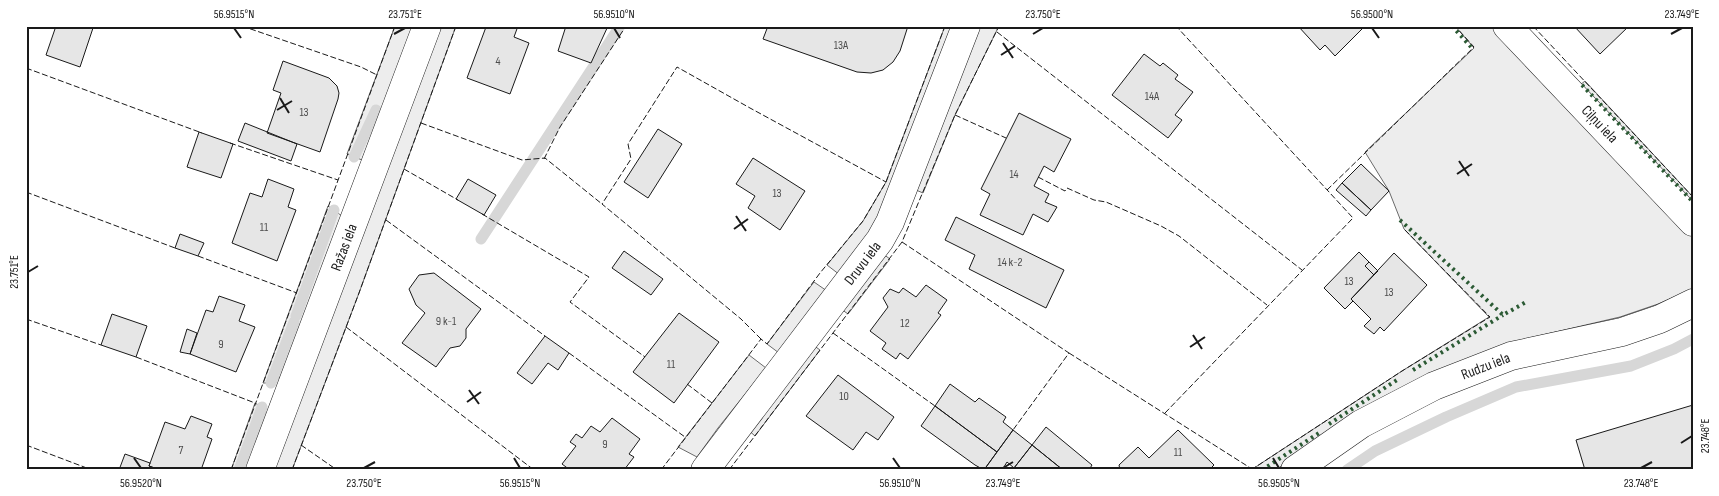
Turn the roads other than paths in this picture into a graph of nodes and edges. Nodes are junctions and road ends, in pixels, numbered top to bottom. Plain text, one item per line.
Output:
1 (427, 26) edge
2 (966, 26) edge
3 (1507, 26) edge
4 (1693, 222) edge
5 (1693, 303) edge
6 (260, 470) edge
7 (705, 470) edge
8 (1295, 470) edge

1 - 6 street, Ražas iela
2 - 7 street, Druvu iela
3 - 4 street, Ciļņu iela
5 - 8 street, Rudzu iela

